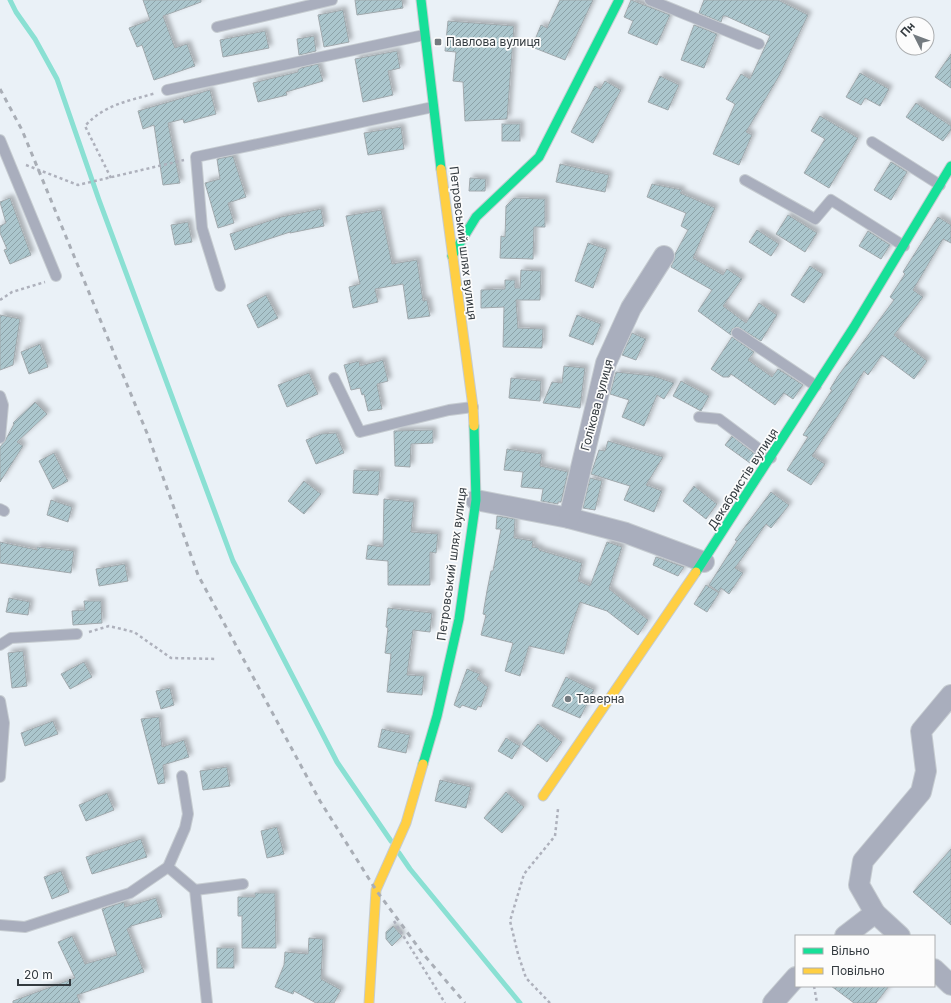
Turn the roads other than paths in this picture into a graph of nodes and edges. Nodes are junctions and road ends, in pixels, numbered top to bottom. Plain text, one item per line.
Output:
1 (332, 0) edge
2 (420, 0) edge
3 (619, 0) edge
4 (650, 0) edge
5 (217, 27) dead end
6 (424, 35) junction
7 (759, 44) dead end
8 (167, 90) road end
9 (433, 107) junction
10 (0, 140) edge
11 (872, 142) dead end
12 (951, 166) edge
13 (745, 180) dead end
14 (940, 185) junction
15 (904, 246) junction
16 (452, 256) junction
17 (664, 256) dead end
18 (56, 276) road end
19 (220, 286) dead end
20 (737, 333) dead end
21 (334, 378) dead end
22 (816, 386) junction
23 (0, 396) edge
24 (473, 407) junction
25 (699, 417) dead end
26 (0, 438) edge
27 (771, 458) junction
28 (476, 500) junction
29 (569, 518) junction
30 (704, 562) junction
31 (77, 634) road end
32 (0, 645) edge
33 (951, 695) edge
34 (0, 701) edge
35 (182, 776) dead end
36 (0, 777) edge
37 (543, 796) road end
38 (168, 867) junction
39 (243, 884) dead end
40 (195, 890) junction
41 (875, 913) junction
42 (0, 925) edge
43 (846, 935) edge
44 (899, 935) edge
45 (935, 970) edge
46 (795, 979) edge
47 (951, 985) edge
48 (207, 1003) edge
49 (369, 1003) edge
50 (773, 1003) edge

1 - 5 lane
2 - 6 street, Петровський шлях вулиця
3 - 16 street
4 - 7 lane
6 - 8 lane
6 - 9 street, Петровський шлях вулиця
9 - 16 street, Петровський шлях вулиця
9 - 19 lane
10 - 18 lane
11 - 14 lane
12 - 14 street, Декабристів вулиця
13 - 15 lane
14 - 15 street, Декабристів вулиця
15 - 22 street, Декабристів вулиця
16 - 24 street, Петровський шлях вулиця
17 - 29 street, Голікова вулиця
20 - 22 lane
21 - 24 lane
22 - 27 street, Декабристів вулиця
23 - 26 lane
24 - 28 street, Петровський шлях вулиця
25 - 27 lane
27 - 30 street, Декабристів вулиця
28 - 29 street
28 - 49 street, Петровський шлях вулиця
29 - 30 street
30 - 37 street, Декабристів вулиця
31 - 32 lane
33 - 41 street
34 - 36 lane
35 - 38 lane
38 - 40 lane
38 - 42 lane
39 - 40 lane
40 - 48 lane
41 - 43 street
41 - 44 street
45 - 47 street
46 - 50 street

